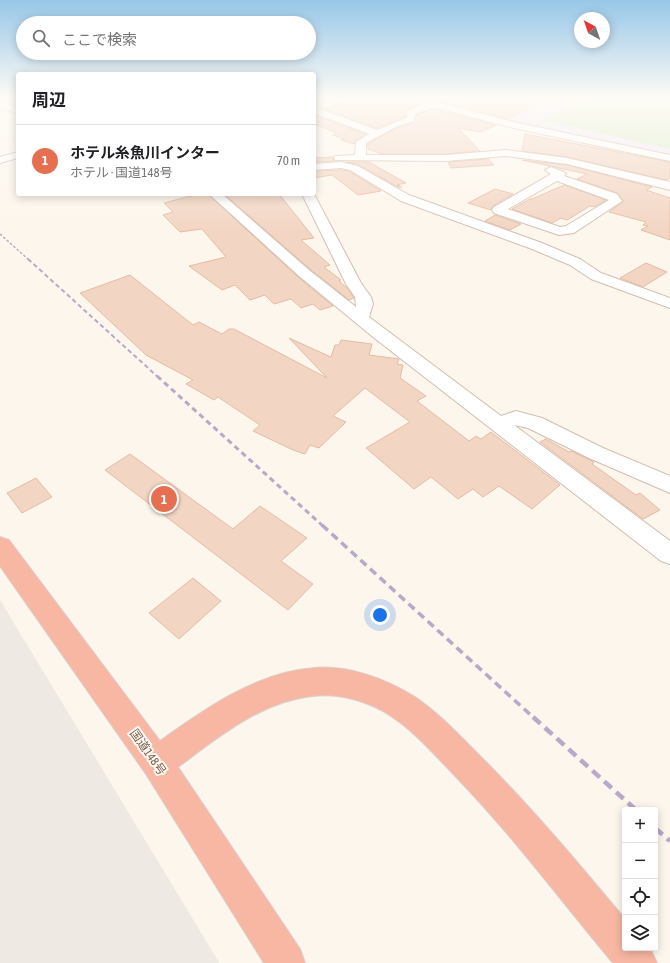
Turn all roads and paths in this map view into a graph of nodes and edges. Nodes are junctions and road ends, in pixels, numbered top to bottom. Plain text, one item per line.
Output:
1 (361, 142) edge
2 (594, 142) edge
3 (16, 156) edge
4 (316, 156) edge
5 (535, 156) junction
6 (360, 158) junction
7 (670, 158) edge
8 (0, 160) edge
9 (336, 161) junction
10 (316, 166) edge
11 (557, 177) junction
12 (670, 186) edge
13 (217, 196) edge
14 (309, 196) edge
15 (670, 303) edge
16 (361, 318) junction
17 (499, 423) junction
18 (670, 485) edge
19 (0, 547) edge
20 (670, 554) edge
21 (156, 763) junction
22 (622, 944) edge
23 (628, 951) edge
24 (286, 963) edge
25 (638, 963) edge

1 - 6 street
2 - 7 street
3 - 8 street
4 - 9 street
5 - 6 street
5 - 11 street
5 - 12 street
6 - 9 street
9 - 10 street
9 - 15 street
11 - 11 street
13 - 16 street
14 - 16 street
16 - 17 street
17 - 18 street
17 - 20 street
19 - 21 highway, 国道148号
21 - 22 highway
21 - 24 highway, 国道148号
23 - 25 highway

